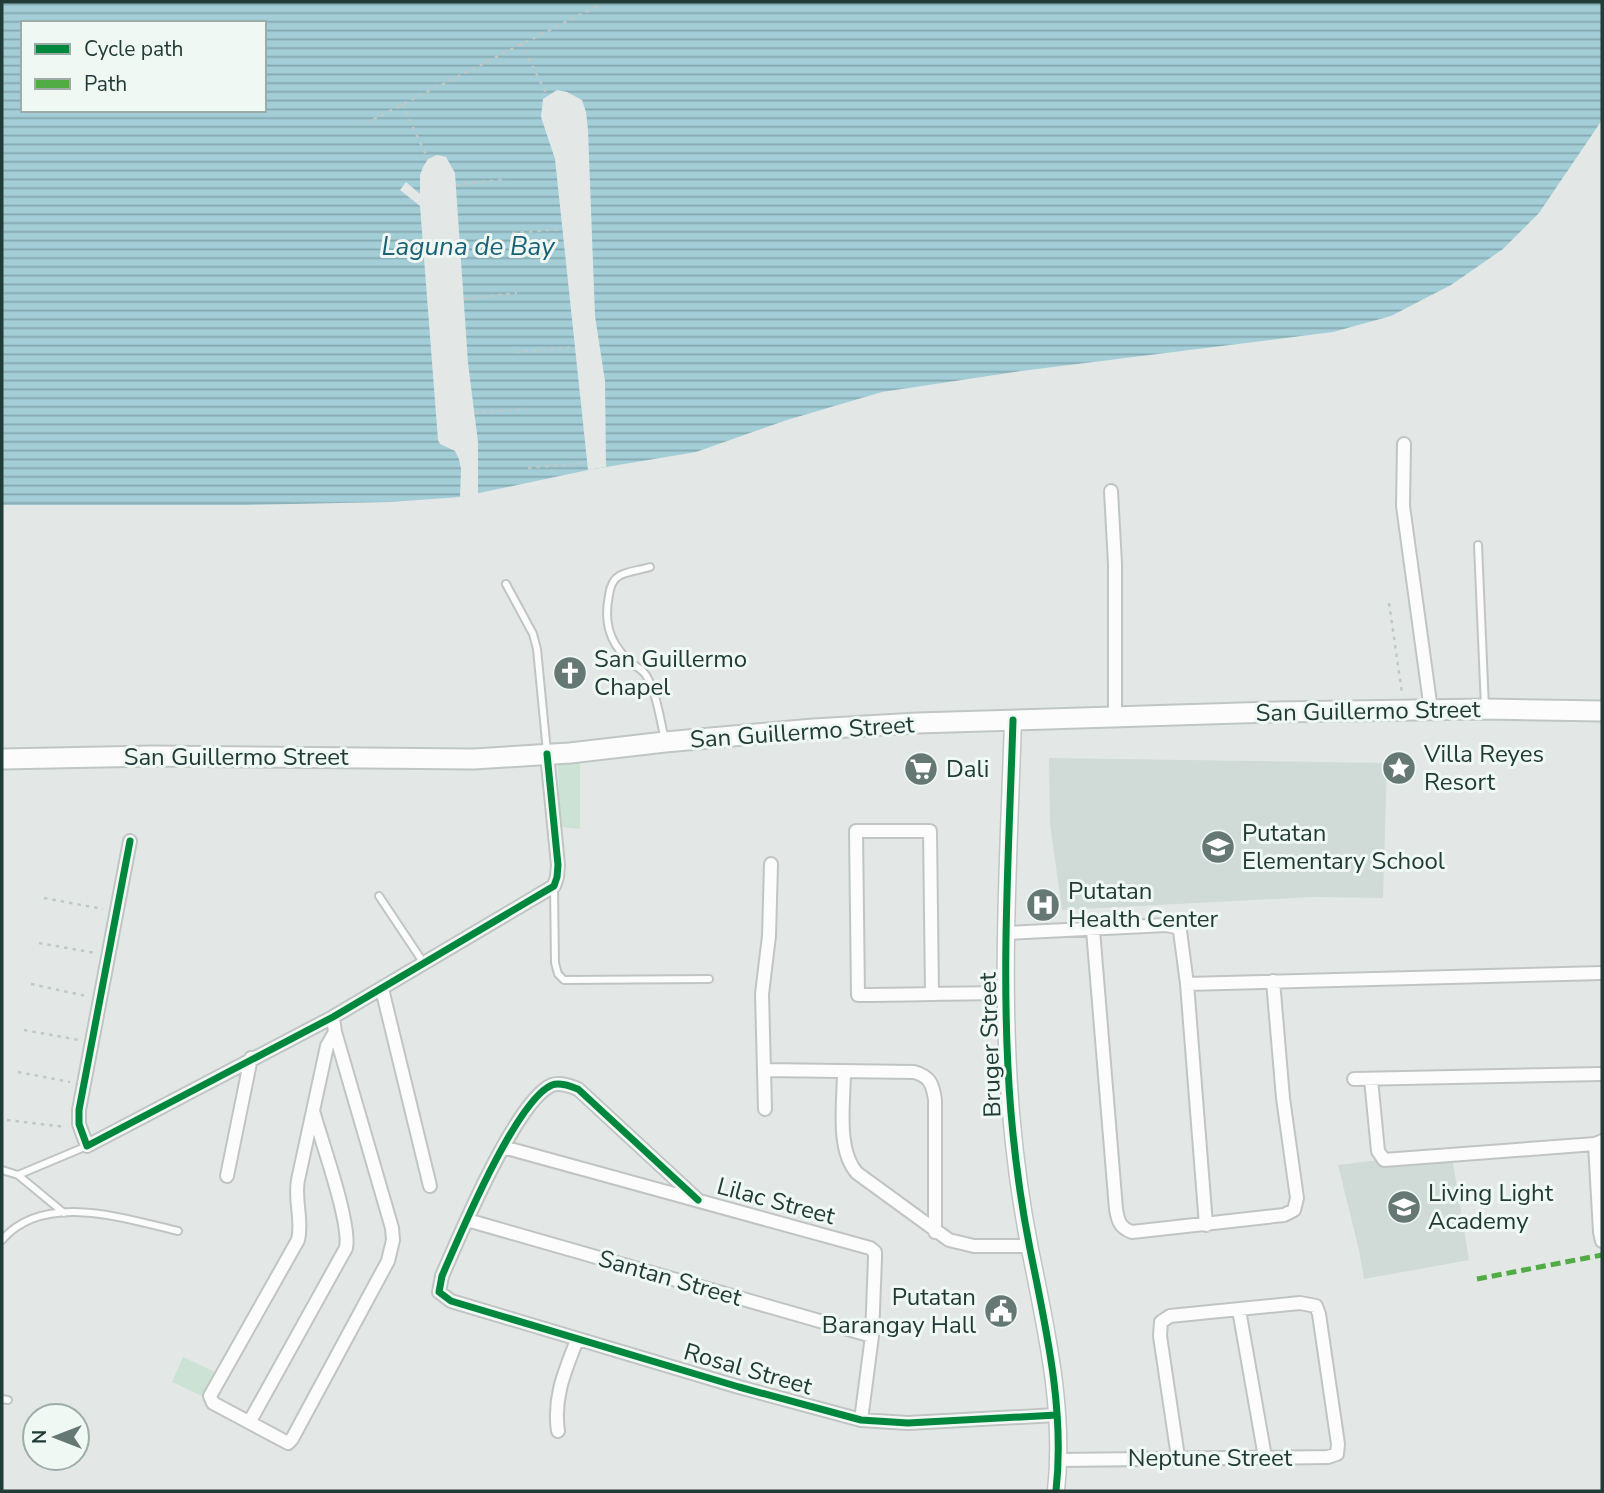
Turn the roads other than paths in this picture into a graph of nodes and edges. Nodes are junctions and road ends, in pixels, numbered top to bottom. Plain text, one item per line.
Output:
1 (1404, 444) dead end
2 (1111, 491) dead end
3 (1478, 545) dead end
4 (650, 567) dead end
5 (506, 584) dead end
6 (1485, 709) junction
7 (1431, 710) junction
8 (1602, 711) edge
9 (1115, 716) junction
10 (1013, 720) junction
11 (665, 742) junction
12 (547, 754) junction
13 (2, 759) edge
14 (130, 841) dead end
15 (772, 864) dead end
16 (554, 886) junction
17 (379, 896) dead end
18 (1093, 930) junction
19 (1006, 933) junction
20 (424, 964) junction
21 (1602, 973) edge
22 (709, 979) dead end
23 (1273, 981) junction
24 (1188, 984) junction
25 (382, 989) junction
26 (1006, 993) junction
27 (932, 994) junction
28 (333, 1017) junction
29 (335, 1032) junction
30 (251, 1058) junction
31 (765, 1070) junction
32 (844, 1071) junction
33 (1602, 1074) edge
34 (1354, 1079) dead end
35 (1371, 1079) junction
36 (765, 1109) dead end
37 (314, 1112) junction
38 (1599, 1143) edge
39 (87, 1146) junction
40 (503, 1147) junction
41 (2, 1170) edge
42 (18, 1175) junction
43 (227, 1176) dead end
44 (430, 1186) dead end
45 (698, 1200) junction
46 (64, 1213) junction
47 (467, 1220) junction
48 (1206, 1225) junction
49 (178, 1231) dead end
50 (935, 1231) junction
51 (2, 1240) edge
52 (1602, 1241) edge
53 (1029, 1246) junction
54 (1239, 1310) junction
55 (872, 1336) junction
56 (577, 1340) junction
57 (1057, 1415) junction
58 (860, 1420) junction
59 (250, 1421) junction
60 (558, 1431) dead end
61 (1178, 1457) junction
62 (1265, 1457) junction
63 (1059, 1460) junction
64 (1056, 1491) edge

1 - 7 street
2 - 9 street
3 - 6 lane
4 - 11 lane
5 - 12 lane
6 - 7 main road, San Guillermo Street
6 - 8 main road, San Guillermo Street
7 - 9 main road, San Guillermo Street
9 - 10 main road, San Guillermo Street
10 - 11 main road, San Guillermo Street
10 - 19 street, Bruger Street
11 - 12 main road, San Guillermo Street
12 - 13 main road, San Guillermo Street
12 - 16 street
14 - 39 street
15 - 31 street
16 - 20 street
16 - 22 lane
17 - 20 lane
18 - 19 street
18 - 24 street
18 - 48 street
19 - 26 street, Bruger Street
20 - 25 street
21 - 23 street
23 - 24 street
23 - 48 street
24 - 48 street
25 - 28 street
25 - 44 street
26 - 27 street
26 - 53 street, Bruger Street
27 - 27 street
28 - 29 street
28 - 30 street
29 - 37 street
29 - 59 street
30 - 39 street
30 - 43 street
31 - 32 street
31 - 36 street
32 - 50 street
32 - 50 street
33 - 35 street
34 - 35 street
35 - 38 street
37 - 59 street
37 - 59 street
38 - 52 street
39 - 42 lane
40 - 45 street, Lilac Street
40 - 45 street
40 - 47 street
41 - 42 lane
42 - 46 lane
45 - 55 street, Lilac Street
46 - 49 lane
46 - 51 lane
47 - 55 street, Santan Street
47 - 56 street, Rosal Street
50 - 53 street
53 - 57 street, Bruger Street
54 - 61 street
54 - 62 street
54 - 62 street, Neptune Street
55 - 58 street, Lilac Street
56 - 58 street, Rosal Street
56 - 60 street
57 - 58 street, Rosal Street
57 - 63 street, Bruger Street
61 - 62 street, Neptune Street
61 - 63 street, Neptune Street
63 - 64 street, Bruger Street

